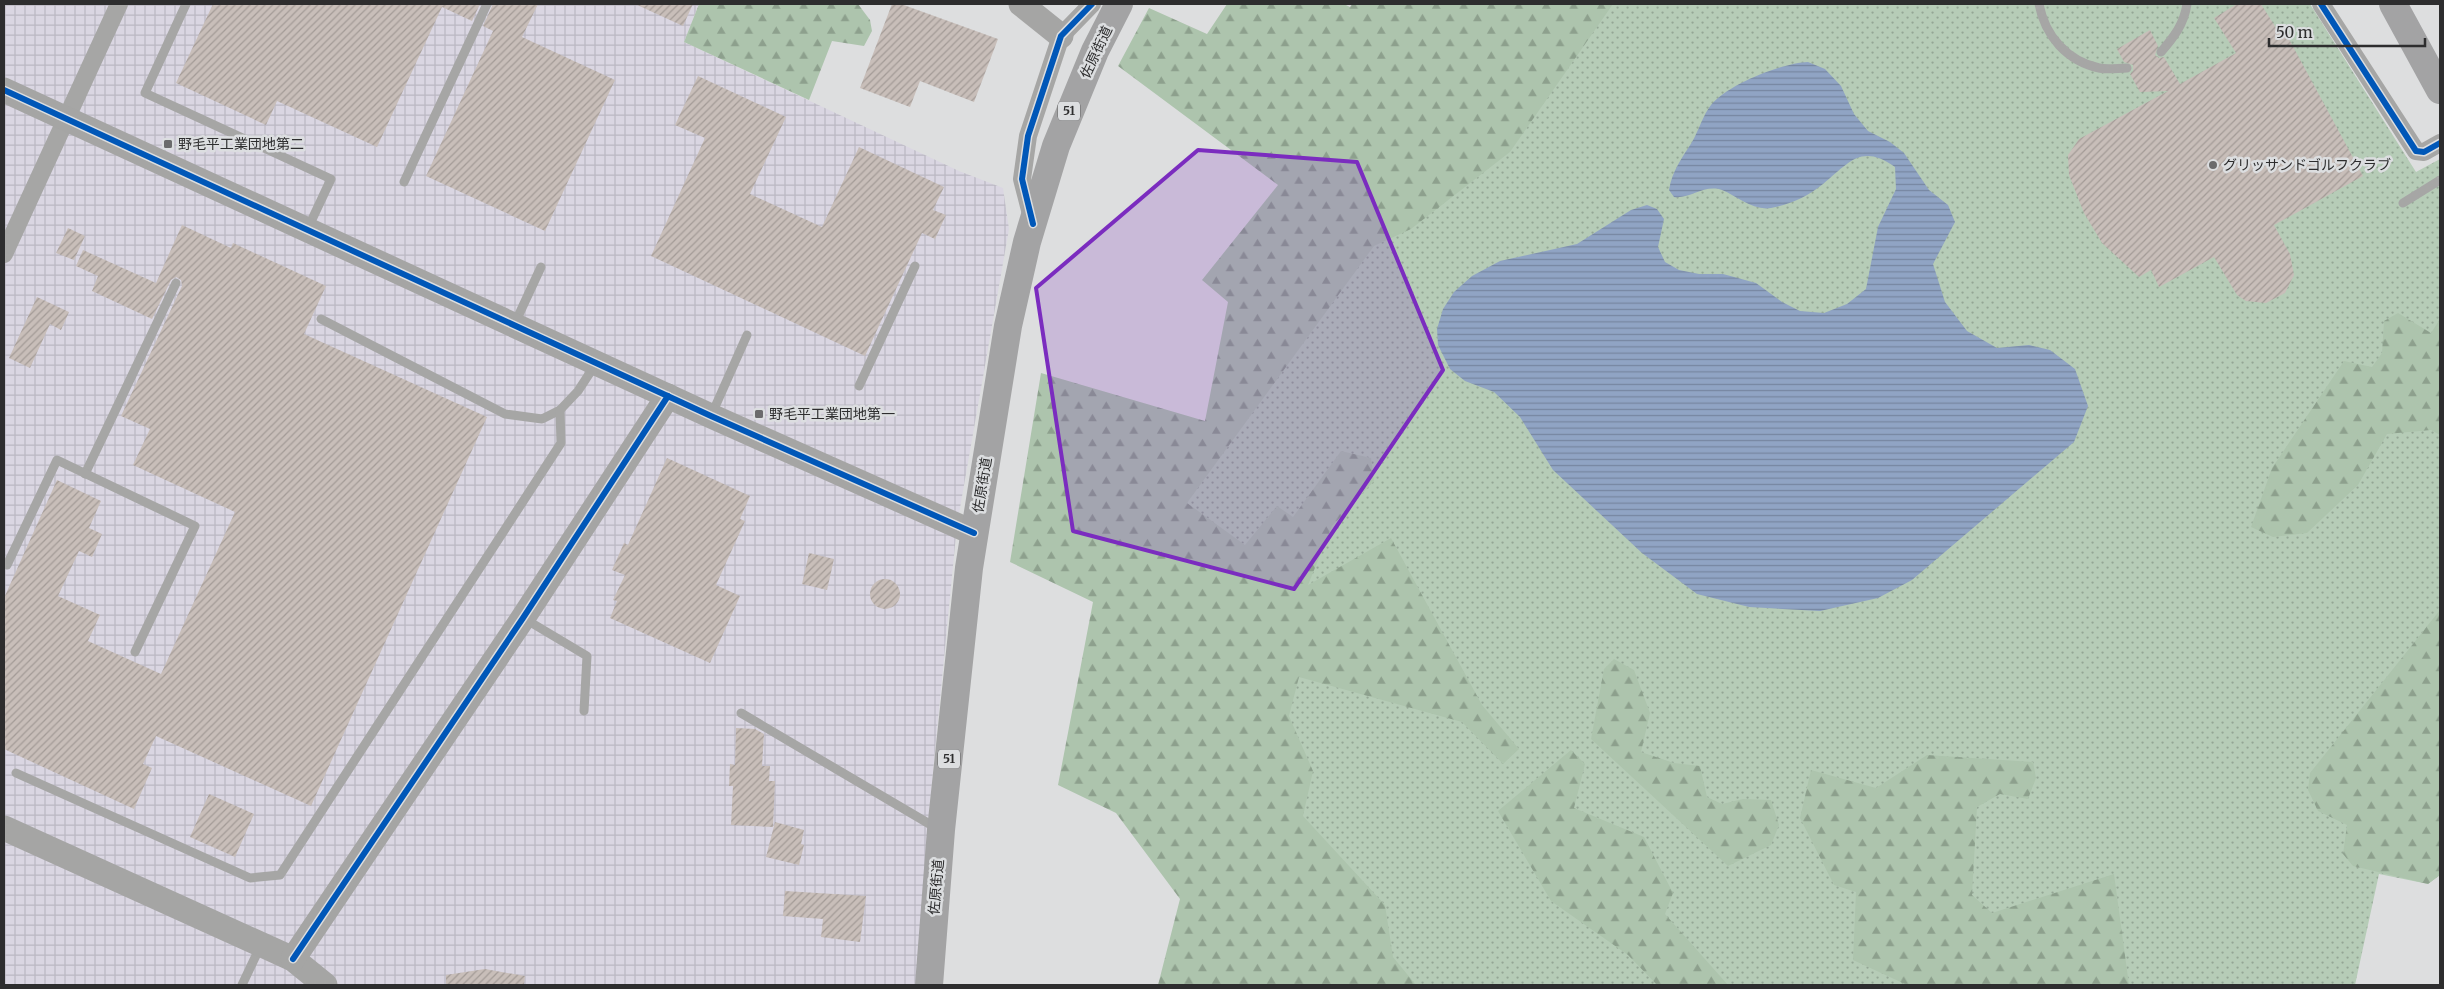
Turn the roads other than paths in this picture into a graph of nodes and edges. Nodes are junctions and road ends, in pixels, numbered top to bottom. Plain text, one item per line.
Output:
1 (119, 4) edge
2 (186, 4) edge
3 (487, 4) edge
4 (1021, 4) edge
5 (1092, 4) edge
6 (1119, 4) edge
7 (2039, 4) edge
8 (2187, 4) edge
9 (2321, 4) edge
10 (2393, 4) edge
11 (1061, 36) junction
12 (2161, 52) dead end
13 (2127, 68) dead end
14 (4, 90) edge
15 (2440, 90) edge
16 (66, 119) junction
17 (2435, 146) edge
18 (404, 182) dead end
19 (2437, 182) edge
20 (2403, 203) dead end
21 (1033, 224) junction
22 (307, 230) junction
23 (4, 254) edge
24 (915, 266) dead end
25 (541, 267) dead end
26 (176, 283) dead end
27 (322, 319) dead end
28 (513, 325) junction
29 (747, 335) dead end
30 (596, 363) junction
31 (859, 386) dead end
32 (668, 396) junction
33 (560, 410) junction
34 (711, 416) junction
35 (85, 474) junction
36 (974, 533) junction
37 (4, 564) edge
38 (523, 618) junction
39 (135, 652) dead end
40 (584, 710) dead end
41 (741, 713) dead end
42 (16, 773) dead end
43 (4, 828) edge
44 (941, 830) junction
45 (261, 945) junction
46 (293, 959) junction
47 (242, 985) edge
48 (325, 985) edge
49 (929, 985) edge

1 - 16 street
2 - 22 lane
3 - 18 lane
4 - 11 street
5 - 11 street
6 - 21 highway, 佐原街道 / 51
7 - 13 lane
8 - 12 lane
9 - 17 street
10 - 15 highway
11 - 21 street
14 - 16 street
16 - 22 street
16 - 23 street
19 - 20 lane
21 - 36 highway, 佐原街道 / 51
22 - 28 street
24 - 31 lane
25 - 28 lane
26 - 35 lane
27 - 33 lane
28 - 30 street
29 - 34 lane
30 - 32 street
30 - 33 lane
32 - 34 street
32 - 38 street
33 - 42 lane
34 - 36 street
35 - 37 lane
35 - 39 lane
36 - 44 highway, 佐原街道 / 51
38 - 40 lane
38 - 46 street
41 - 44 lane
43 - 45 street
44 - 49 highway, 佐原街道 / 51
45 - 46 street
45 - 47 lane
46 - 48 street

